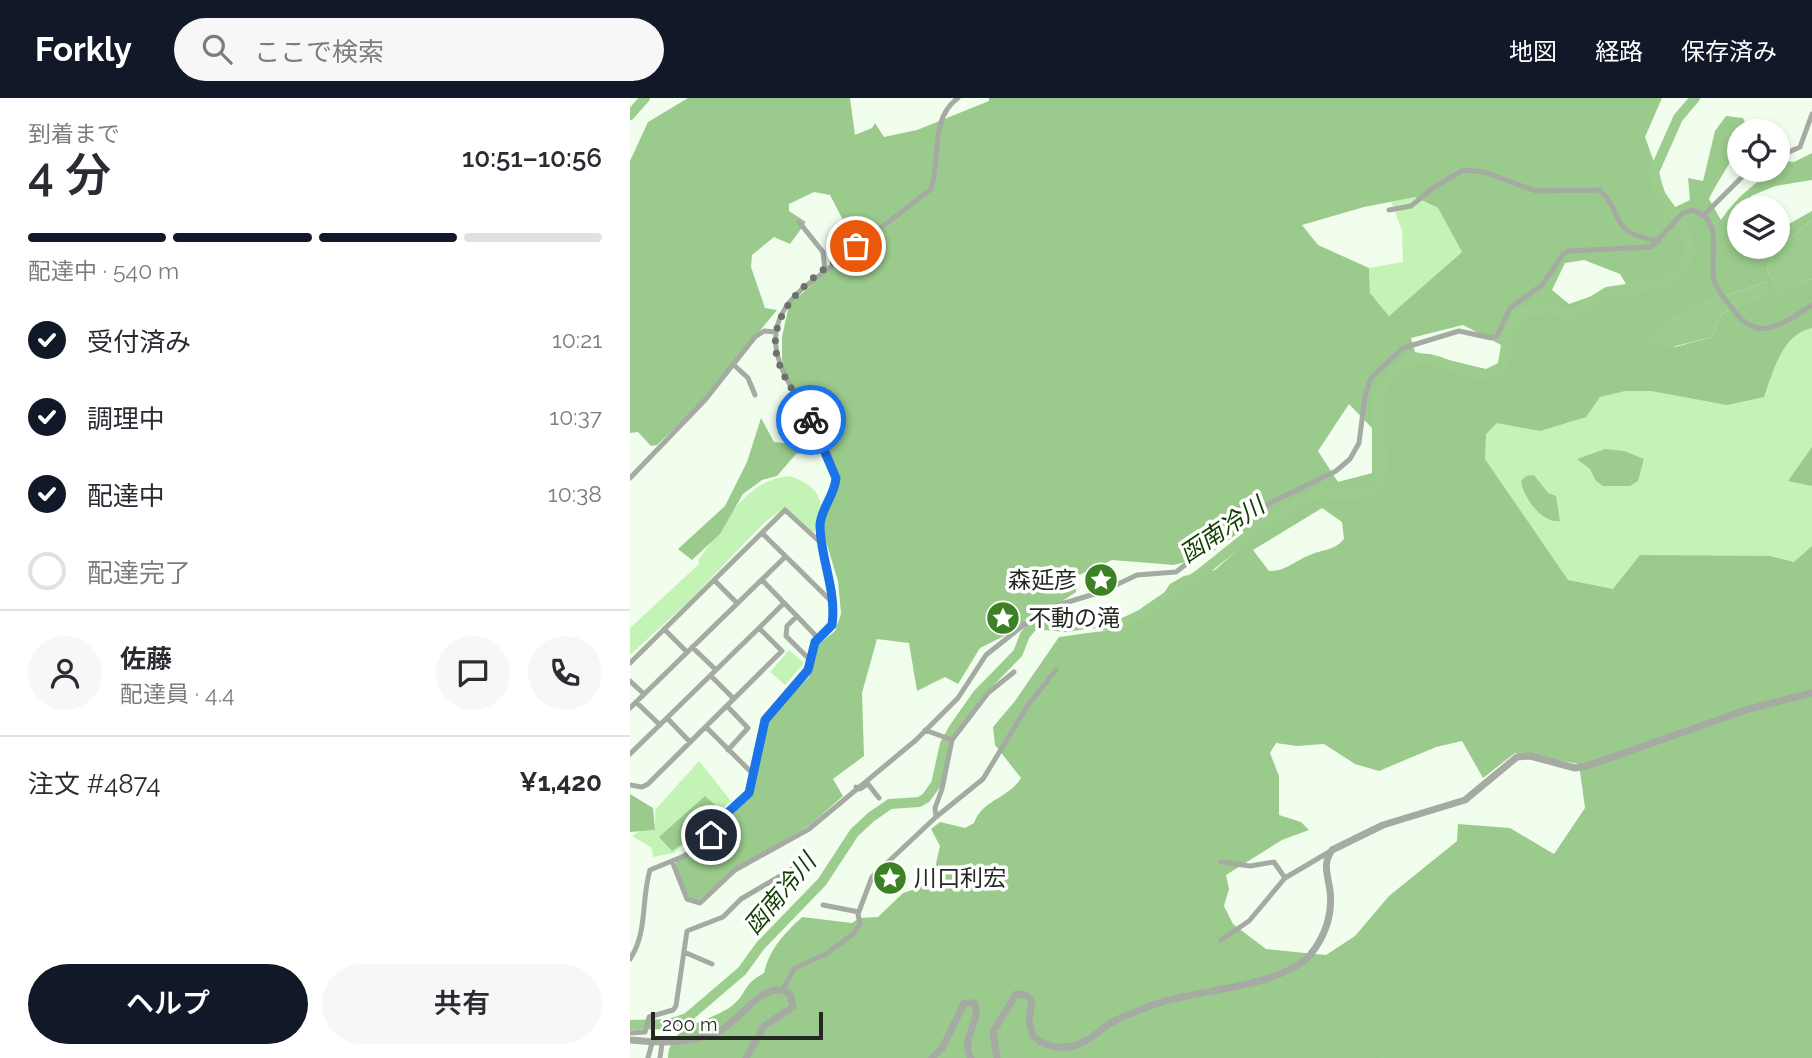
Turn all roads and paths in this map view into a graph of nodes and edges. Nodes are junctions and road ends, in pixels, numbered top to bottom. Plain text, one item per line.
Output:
1 (958, 98) edge
2 (1812, 114) edge
3 (1790, 152) edge
4 (1737, 182) edge
5 (1390, 210) dead end
6 (1704, 215) junction
7 (799, 222) dead end
8 (1659, 241) junction
9 (825, 270) junction
10 (1812, 305) edge
11 (776, 332) junction
12 (734, 365) junction
13 (754, 371) dead end
14 (748, 378) junction
15 (755, 395) dead end
16 (630, 478) edge
17 (762, 533) junction
18 (821, 543) junction
19 (785, 556) junction
20 (714, 580) junction
21 (762, 580) junction
22 (737, 603) junction
23 (784, 603) junction
24 (832, 603) junction
25 (797, 615) junction
26 (759, 628) junction
27 (664, 629) junction
28 (818, 638) junction
29 (690, 650) junction
30 (811, 661) junction
31 (630, 663) edge
32 (716, 670) junction
33 (1056, 670) dead end
34 (1014, 672) dead end
35 (711, 676) junction
36 (630, 681) edge
37 (1812, 693) edge
38 (644, 695) junction
39 (734, 699) junction
40 (636, 702) junction
41 (727, 706) junction
42 (630, 708) edge
43 (667, 718) junction
44 (660, 725) junction
45 (706, 727) junction
46 (925, 730) junction
47 (952, 740) junction
48 (690, 742) junction
49 (728, 750) junction
50 (630, 754) edge
51 (755, 776) junction
52 (630, 785) edge
53 (856, 787) junction
54 (878, 798) dead end
55 (936, 817) junction
56 (1332, 850) junction
57 (672, 861) junction
58 (804, 862) dead end
59 (1221, 862) dead end
60 (873, 877) junction
61 (1285, 878) junction
62 (885, 891) dead end
63 (823, 905) dead end
64 (859, 912) junction
65 (1221, 940) dead end
66 (684, 952) junction
67 (630, 959) edge
68 (712, 964) dead end
69 (782, 990) junction
70 (630, 1033) edge
71 (630, 1040) edge
72 (652, 1043) junction
73 (662, 1044) junction
74 (648, 1058) edge
75 (660, 1058) edge
76 (746, 1058) edge
77 (932, 1058) edge
78 (971, 1058) edge
79 (997, 1058) edge

1 - 9 street
2 - 3 street
4 - 6 street
5 - 8 street
6 - 8 street
6 - 10 street
7 - 9 street
8 - 46 street
9 - 11 street
11 - 12 street
11 - 18 street
12 - 14 street
12 - 16 street
13 - 14 street
14 - 15 street
17 - 18 street
17 - 19 street
17 - 20 street
18 - 24 street
19 - 21 street
19 - 24 street
20 - 22 street
20 - 27 street
21 - 22 street
21 - 23 street
22 - 29 street
23 - 25 street
23 - 26 street
24 - 28 street
25 - 28 street
25 - 30 street
26 - 32 street
26 - 39 street
27 - 29 street
27 - 31 street
28 - 30 street
29 - 32 street
29 - 38 street
30 - 51 street
32 - 35 street
33 - 55 street
34 - 47 street
35 - 39 street
35 - 43 street
36 - 38 street
37 - 56 street
38 - 40 street
39 - 41 street
40 - 42 street
40 - 44 street
41 - 45 street
41 - 49 street
43 - 44 street
43 - 48 street
44 - 50 street
45 - 48 street
45 - 49 street
46 - 47 street
46 - 53 street
47 - 55 street
48 - 52 street
49 - 51 street
51 - 57 street
53 - 54 street
53 - 57 street
55 - 60 street
56 - 61 street
56 - 79 street
57 - 67 street
58 - 66 street
59 - 61 street
60 - 62 street
60 - 64 street
61 - 65 street
63 - 64 street
64 - 69 street
66 - 68 street
66 - 70 street
69 - 73 street
69 - 76 street
71 - 72 street
72 - 73 street
72 - 74 street
73 - 75 street
77 - 78 street

